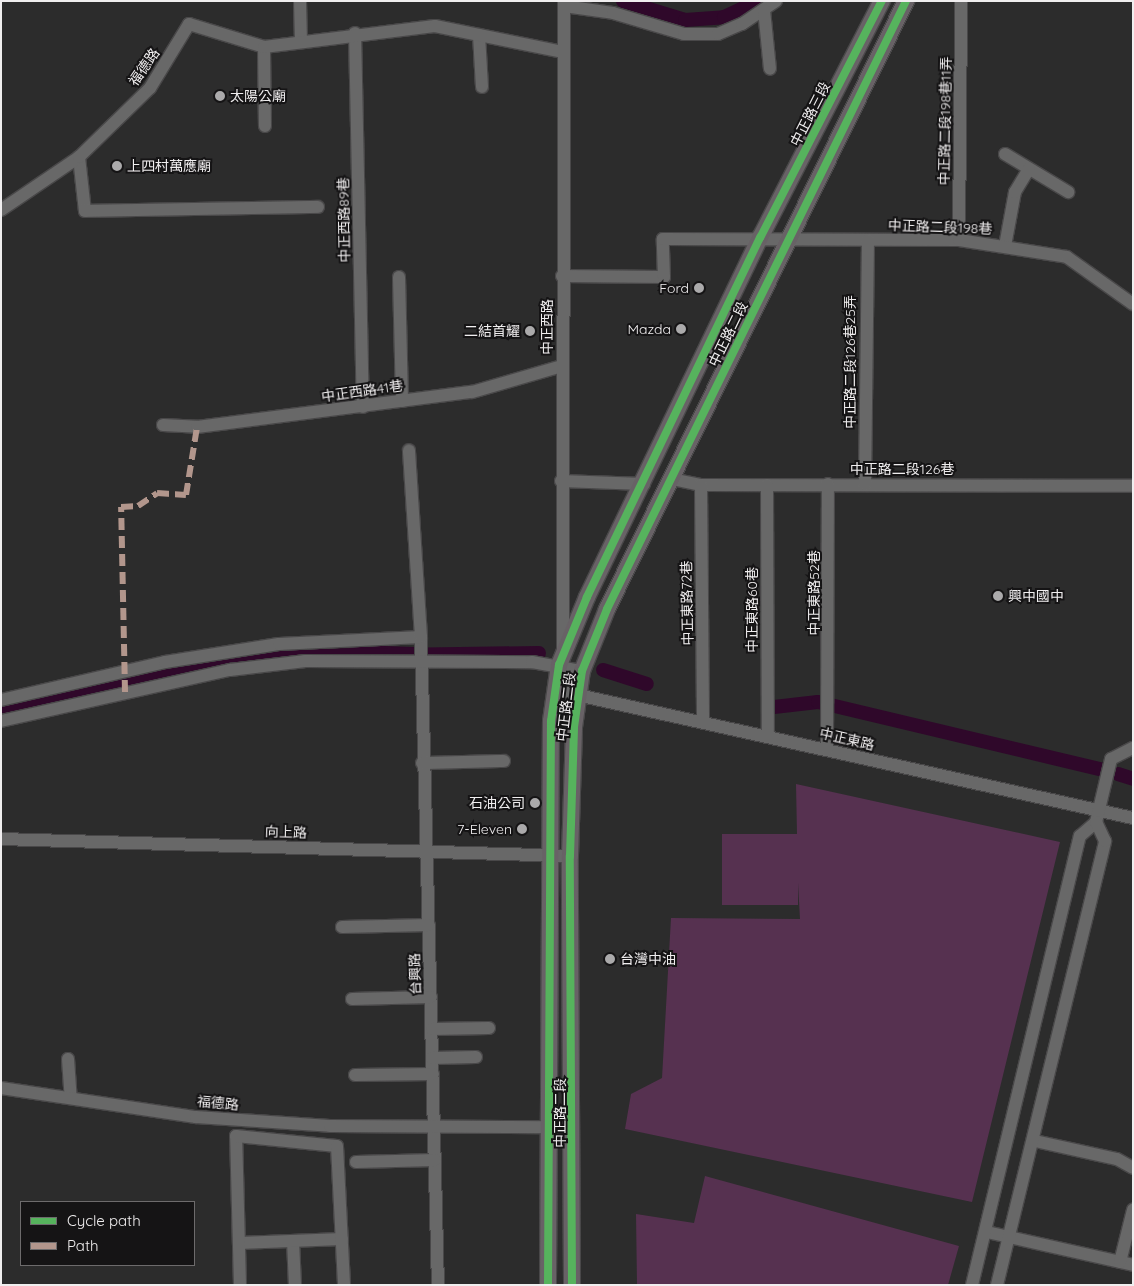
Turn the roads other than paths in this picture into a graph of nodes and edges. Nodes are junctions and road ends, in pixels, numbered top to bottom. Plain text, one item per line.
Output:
1 (300, 1) edge
2 (776, 1) edge
3 (882, 1) edge
4 (906, 1) edge
5 (961, 1) edge
6 (564, 4) edge
7 (764, 10) junction
8 (355, 33) junction
9 (479, 35) junction
10 (301, 42) junction
11 (264, 47) junction
12 (563, 52) junction
13 (770, 69) dead end
14 (482, 87) dead end
15 (265, 126) dead end
16 (1005, 154) dead end
17 (78, 157) junction
18 (1029, 169) junction
19 (1068, 192) dead end
20 (318, 207) dead end
21 (1, 210) edge
22 (760, 238) junction
23 (788, 238) junction
24 (868, 240) junction
25 (959, 240) junction
26 (1005, 246) junction
27 (562, 276) junction
28 (399, 277) dead end
29 (1133, 304) edge
30 (562, 366) junction
31 (402, 401) junction
32 (363, 407) junction
33 (163, 425) dead end
34 (409, 450) dead end
35 (672, 479) junction
36 (561, 481) junction
37 (644, 484) junction
38 (828, 484) junction
39 (865, 484) junction
40 (700, 485) junction
41 (767, 485) junction
42 (1133, 486) edge
43 (421, 637) junction
44 (561, 659) junction
45 (422, 663) junction
46 (582, 671) junction
47 (555, 690) junction
48 (578, 693) junction
49 (1, 700) edge
50 (1, 721) edge
51 (703, 721) junction
52 (768, 736) junction
53 (1133, 748) edge
54 (827, 749) junction
55 (504, 762) dead end
56 (422, 763) junction
57 (1097, 816) junction
58 (1133, 818) edge
59 (1, 839) edge
60 (426, 851) junction
61 (552, 856) junction
62 (570, 856) junction
63 (429, 925) junction
64 (342, 927) dead end
65 (431, 997) junction
66 (352, 999) dead end
67 (489, 1028) dead end
68 (432, 1029) junction
69 (432, 1058) junction
70 (476, 1058) dead end
71 (68, 1059) dead end
72 (433, 1074) junction
73 (354, 1076) dead end
74 (1, 1088) edge
75 (71, 1098) junction
76 (434, 1127) junction
77 (552, 1127) junction
78 (1036, 1141) junction
79 (435, 1160) junction
80 (356, 1162) dead end
81 (1133, 1168) edge
82 (1133, 1210) edge
83 (987, 1232) junction
84 (1012, 1238) junction
85 (342, 1239) junction
86 (293, 1241) junction
87 (239, 1243) junction
88 (1126, 1263) edge
89 (240, 1285) edge
90 (295, 1285) edge
91 (344, 1285) edge
92 (438, 1285) edge
93 (548, 1285) edge
94 (572, 1285) edge
95 (972, 1285) edge
96 (997, 1285) edge

1 - 10 street
2 - 7 street
3 - 22 main road, 中正路三段
4 - 23 main road
5 - 25 street, 中正路二段198巷11弄
6 - 7 street
6 - 12 street, 中正西路
7 - 13 street
8 - 9 street
8 - 10 street
8 - 32 street, 中正西路89巷
9 - 12 street
9 - 14 street
10 - 11 street, 福德路
11 - 15 street
11 - 17 street, 福德路
12 - 27 street, 中正西路
16 - 18 street
17 - 20 street
17 - 21 street, 福德路
18 - 19 street
18 - 26 street
22 - 23 street, 中正路二段198巷
22 - 27 street, 中正路二段198巷
22 - 37 main road, 中正路二段
23 - 24 street, 中正路二段198巷
23 - 35 main road, 中正路二段
24 - 25 street, 中正路二段198巷
24 - 39 street, 中正路二段126巷25弄
25 - 26 street, 中正路二段198巷
26 - 29 street, 中正路二段198巷
27 - 30 street, 中正西路
28 - 31 street
30 - 31 street, 中正西路41巷
30 - 36 street, 中正西路
31 - 32 street, 中正西路41巷
32 - 33 street, 中正西路41巷
34 - 43 street, 台興路
35 - 40 street, 中正路二段126巷
35 - 46 main road, 中正路二段
36 - 37 street
36 - 44 street, 中正西路
37 - 44 main road, 中正路二段
38 - 39 street, 中正路二段126巷
38 - 41 street, 中正路二段126巷
38 - 54 street, 中正東路52巷
39 - 42 street, 中正路二段126巷
40 - 41 street, 中正路二段126巷
40 - 51 street, 中正東路72巷
41 - 52 street, 中正東路60巷
43 - 45 street, 台興路
43 - 49 street
44 - 45 street
44 - 46 street
44 - 47 main road, 中正路二段
45 - 50 street
45 - 56 street, 台興路
46 - 48 main road, 中正路二段
47 - 48 street, 中正東路
47 - 61 main road, 中正路二段
48 - 51 street, 中正東路
48 - 62 main road, 中正路二段
51 - 52 street, 中正東路
52 - 54 street, 中正東路
53 - 57 street
54 - 57 street, 中正東路
55 - 56 street
56 - 60 street, 台興路
57 - 58 street, 中正東路
57 - 78 street
57 - 83 street
59 - 60 street, 向上路
60 - 61 street, 向上路
60 - 63 street, 台興路
61 - 62 street, 向上路
61 - 77 main road, 中正路二段
62 - 94 main road, 中正路二段
63 - 64 street
63 - 65 street, 台興路
65 - 66 street
65 - 68 street, 台興路
67 - 68 street
68 - 69 street, 台興路
69 - 70 street
69 - 72 street, 台興路
71 - 75 street
72 - 73 street
72 - 76 street, 台興路
74 - 75 street, 福德路
75 - 76 street, 福德路
76 - 77 street, 福德路
76 - 79 street, 台興路
77 - 93 main road, 中正路二段
78 - 81 street
78 - 84 street
79 - 80 street
79 - 92 street, 台興路
82 - 88 street
83 - 84 street
83 - 95 street
84 - 88 street
84 - 96 street
85 - 86 street
85 - 87 street
85 - 91 street
86 - 87 street
86 - 90 street
87 - 89 street

